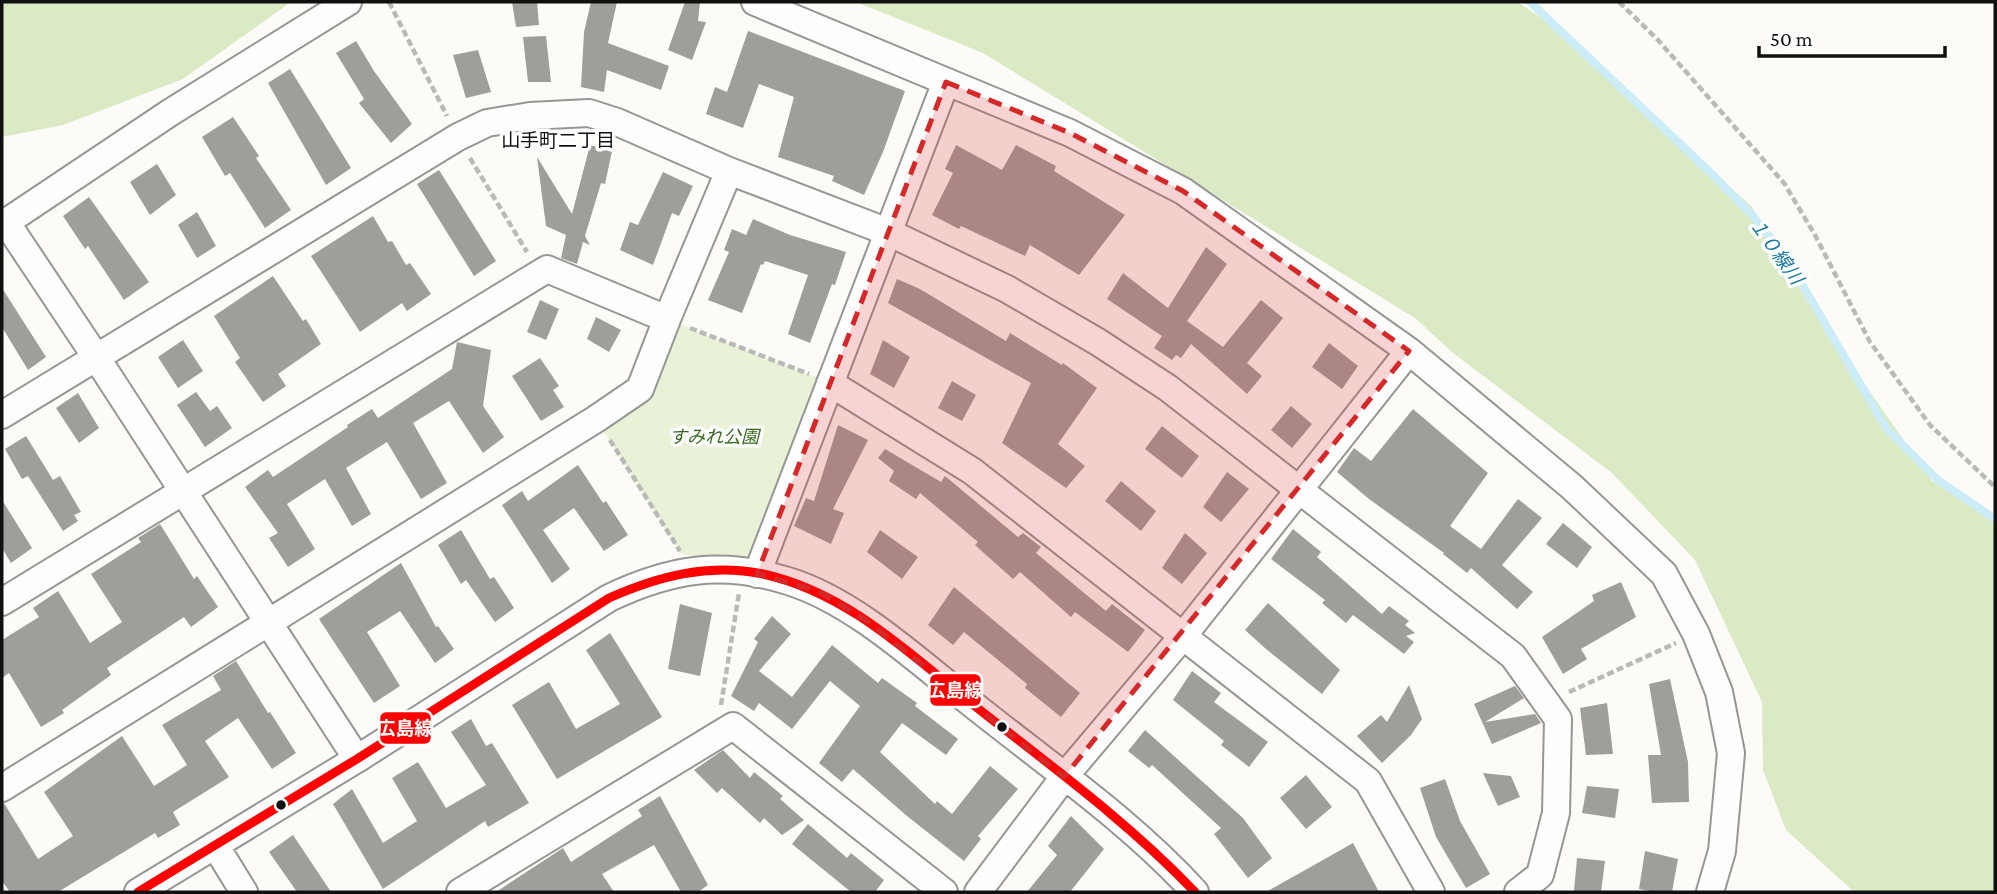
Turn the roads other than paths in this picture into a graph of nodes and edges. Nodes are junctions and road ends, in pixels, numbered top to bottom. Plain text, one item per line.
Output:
1 (348, 2) edge
2 (755, 2) edge
3 (946, 82) junction
4 (729, 171) junction
5 (4, 223) edge
6 (888, 232) junction
7 (667, 319) junction
8 (1409, 351) junction
9 (96, 357) junction
10 (830, 383) junction
11 (2, 415) edge
12 (1300, 488) junction
13 (183, 492) junction
14 (749, 573) junction
15 (2, 602) edge
16 (268, 622) junction
17 (1183, 636) junction
18 (357, 759) junction
19 (1064, 777) junction
20 (2, 788) edge
21 (215, 845) junction
22 (138, 892) edge
23 (244, 892) edge
24 (460, 892) edge
25 (944, 892) edge
26 (978, 892) edge
27 (1195, 892) edge
28 (1432, 892) edge
29 (1518, 892) edge
30 (1710, 892) edge

1 - 5 street
2 - 3 street
3 - 6 street
3 - 8 street
4 - 6 street
4 - 7 street
4 - 9 street
5 - 9 street
6 - 10 street
6 - 12 street
7 - 13 street
7 - 16 street
8 - 12 street
8 - 30 street
9 - 11 street
9 - 13 street
10 - 14 street
10 - 17 street
12 - 17 street
12 - 29 street
13 - 15 street
13 - 16 street
14 - 18 street
14 - 19 street
16 - 18 street
16 - 20 street
17 - 19 street
17 - 28 street
18 - 21 street
19 - 26 street
19 - 27 street
21 - 22 street
21 - 23 street
24 - 25 street

